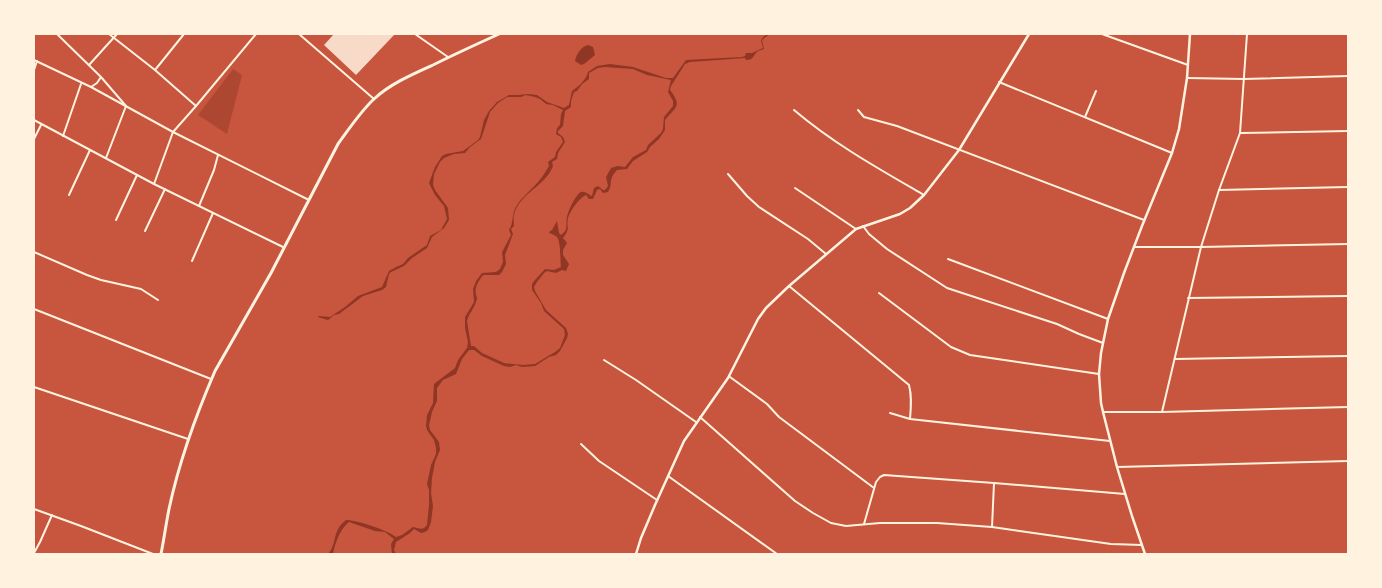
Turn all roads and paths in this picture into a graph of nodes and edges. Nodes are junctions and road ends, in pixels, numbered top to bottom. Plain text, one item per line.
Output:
1 (58, 34) edge
2 (109, 34) edge
3 (117, 34) edge
4 (184, 34) edge
5 (256, 34) edge
6 (299, 34) edge
7 (415, 34) edge
8 (499, 34) edge
9 (1029, 34) edge
10 (1102, 34) edge
11 (1190, 34) edge
12 (1247, 34) edge
13 (114, 38) junction
14 (449, 58) junction
15 (34, 60) edge
16 (37, 61) junction
17 (89, 65) junction
18 (1188, 65) junction
19 (34, 70) edge
20 (156, 70) junction
21 (1348, 76) edge
22 (101, 77) junction
23 (1188, 78) junction
24 (1244, 79) junction
25 (999, 82) junction
26 (82, 83) junction
27 (91, 87) junction
28 (1096, 92) dead end
29 (374, 99) junction
30 (126, 106) junction
31 (196, 106) junction
32 (794, 110) dead end
33 (858, 110) dead end
34 (1084, 117) junction
35 (34, 120) edge
36 (41, 125) junction
37 (1348, 130) edge
38 (172, 132) junction
39 (1240, 132) junction
40 (63, 136) junction
41 (34, 139) edge
42 (90, 150) junction
43 (959, 150) junction
44 (1172, 153) junction
45 (218, 155) junction
46 (106, 159) junction
47 (728, 174) dead end
48 (137, 175) junction
49 (154, 184) junction
50 (1348, 187) edge
51 (795, 188) dead end
52 (165, 189) junction
53 (1219, 190) junction
54 (69, 195) dead end
55 (924, 195) junction
56 (309, 200) junction
57 (200, 206) junction
58 (213, 213) junction
59 (116, 220) dead end
60 (1144, 220) junction
61 (863, 226) junction
62 (856, 229) junction
63 (145, 231) dead end
64 (1348, 244) edge
65 (1134, 247) junction
66 (1201, 247) junction
67 (284, 248) junction
68 (34, 252) edge
69 (826, 254) junction
70 (948, 260) dead end
71 (192, 261) dead end
72 (789, 286) junction
73 (880, 293) dead end
74 (1348, 296) edge
75 (1188, 298) junction
76 (158, 300) dead end
77 (34, 309) edge
78 (1108, 319) junction
79 (1103, 343) junction
80 (1348, 356) edge
81 (1175, 358) junction
82 (604, 360) dead end
83 (1099, 374) junction
84 (729, 376) junction
85 (212, 379) junction
86 (34, 387) edge
87 (1348, 407) edge
88 (1103, 412) junction
89 (1162, 412) junction
90 (890, 413) dead end
91 (700, 417) junction
92 (910, 418) junction
93 (696, 422) junction
94 (190, 439) junction
95 (1110, 441) junction
96 (581, 444) dead end
97 (1348, 461) edge
98 (1117, 467) junction
99 (668, 476) junction
100 (994, 483) junction
101 (874, 488) junction
102 (1125, 494) junction
103 (657, 500) junction
104 (34, 509) edge
105 (52, 515) junction
106 (864, 525) junction
107 (992, 526) junction
108 (1142, 546) junction
109 (34, 553) edge
110 (152, 554) edge
111 (161, 554) edge
112 (636, 554) edge
113 (778, 554) edge
114 (1145, 554) edge

1 - 17 street
2 - 13 street
3 - 13 street
4 - 20 street
5 - 31 street
6 - 29 street
7 - 14 street
8 - 14 main road
9 - 25 street
10 - 18 street
11 - 18 street
12 - 24 street
13 - 17 street
13 - 20 street
14 - 29 main road
15 - 16 street
16 - 19 street
16 - 26 street
17 - 22 street
18 - 23 street
20 - 31 street
21 - 24 street
22 - 27 street
22 - 30 street
23 - 24 street
23 - 44 street
24 - 39 street
25 - 34 street
25 - 43 street
26 - 27 street
26 - 40 street
27 - 30 street
28 - 34 street
29 - 56 main road
30 - 38 street
30 - 46 street
31 - 38 street
32 - 55 street
33 - 43 street
34 - 44 street
35 - 36 street
36 - 40 street
36 - 41 street
37 - 39 street
38 - 45 street
38 - 49 street
39 - 53 street
40 - 42 street
42 - 46 street
42 - 54 street
43 - 55 street
43 - 60 street
44 - 60 street
45 - 56 street
45 - 57 street
46 - 48 street
47 - 69 street
48 - 49 street
48 - 59 street
49 - 52 street
50 - 53 street
51 - 62 street
52 - 57 street
52 - 63 street
53 - 66 street
55 - 61 street
56 - 67 main road
57 - 58 street
58 - 67 street
58 - 71 street
60 - 65 street
61 - 62 street
61 - 79 street
62 - 69 street
64 - 66 street
65 - 66 street
65 - 78 street
66 - 75 street
67 - 85 main road
68 - 76 street
69 - 72 street
70 - 78 street
72 - 84 street
72 - 92 street
73 - 83 street
74 - 75 street
75 - 81 street
77 - 85 street
78 - 79 street
79 - 83 street
80 - 81 street
81 - 89 street
82 - 93 street
83 - 88 street
84 - 91 street
84 - 101 street
85 - 94 main road
86 - 94 street
87 - 89 street
88 - 89 street
88 - 95 street
90 - 92 street
91 - 93 street
91 - 106 street
92 - 95 street
93 - 99 street
94 - 111 main road
95 - 98 street
96 - 103 street
97 - 98 street
98 - 102 street
99 - 103 street
99 - 113 street
100 - 101 street
100 - 102 street
100 - 107 street
101 - 106 street
102 - 108 street
103 - 112 street
104 - 105 street
105 - 109 street
105 - 110 street
106 - 107 street
107 - 108 street
108 - 114 street

